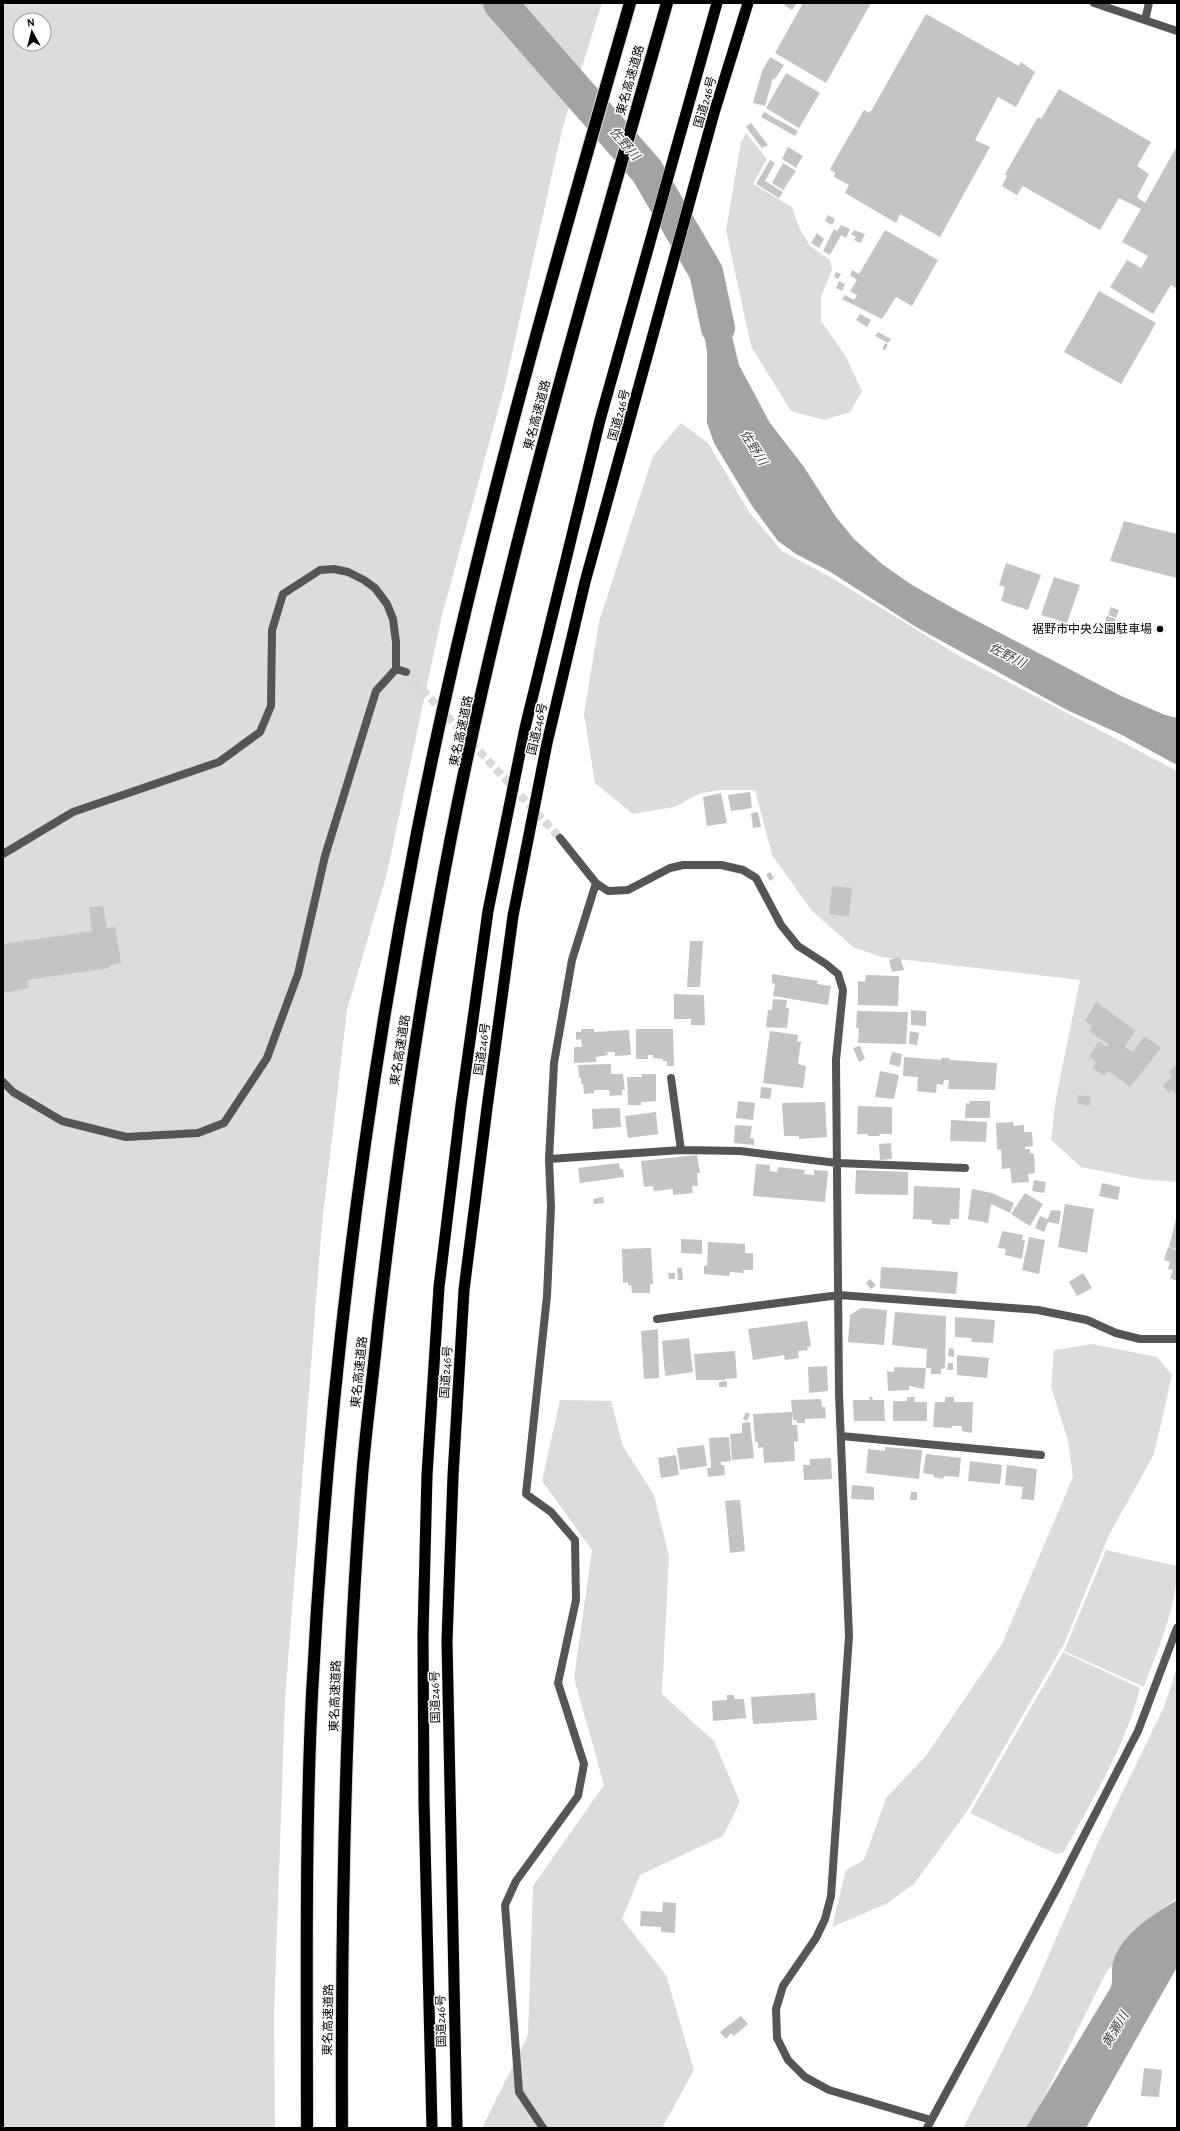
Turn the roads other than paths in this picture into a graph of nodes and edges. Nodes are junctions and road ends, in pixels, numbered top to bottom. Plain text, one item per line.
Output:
1 (630, 3) edge
2 (666, 3) edge
3 (717, 3) edge
4 (748, 3) edge
5 (1094, 3) edge
6 (1149, 3) edge
7 (1145, 20) junction
8 (1177, 31) edge
9 (396, 669) junction
10 (406, 672) tunnel mouth
11 (560, 838) tunnel mouth
12 (3, 854) edge
13 (596, 883) junction
14 (671, 1078) dead end
15 (3, 1082) edge
16 (681, 1150) junction
17 (549, 1159) junction
18 (837, 1163) junction
19 (965, 1168) dead end
20 (839, 1295) junction
21 (657, 1319) dead end
22 (1177, 1339) edge
23 (841, 1436) junction
24 (1041, 1455) dead end
25 (1177, 1628) edge
26 (929, 2124) edge
27 (307, 2128) edge
28 (342, 2128) edge
29 (432, 2128) edge
30 (457, 2128) edge
31 (544, 2128) edge

1 - 27 highway, 東名高速道路
2 - 28 highway, 東名高速道路
3 - 29 highway, 国道246号
4 - 30 highway, 国道246号
5 - 7 street
6 - 7 street
7 - 8 street
9 - 10 street
9 - 12 street
9 - 15 street
11 - 13 street
13 - 17 street
13 - 18 street
14 - 16 street
16 - 17 street
16 - 18 street
17 - 31 street
18 - 19 street
18 - 20 street
20 - 21 street
20 - 22 street
20 - 23 street
23 - 24 street
23 - 26 street
25 - 26 street

